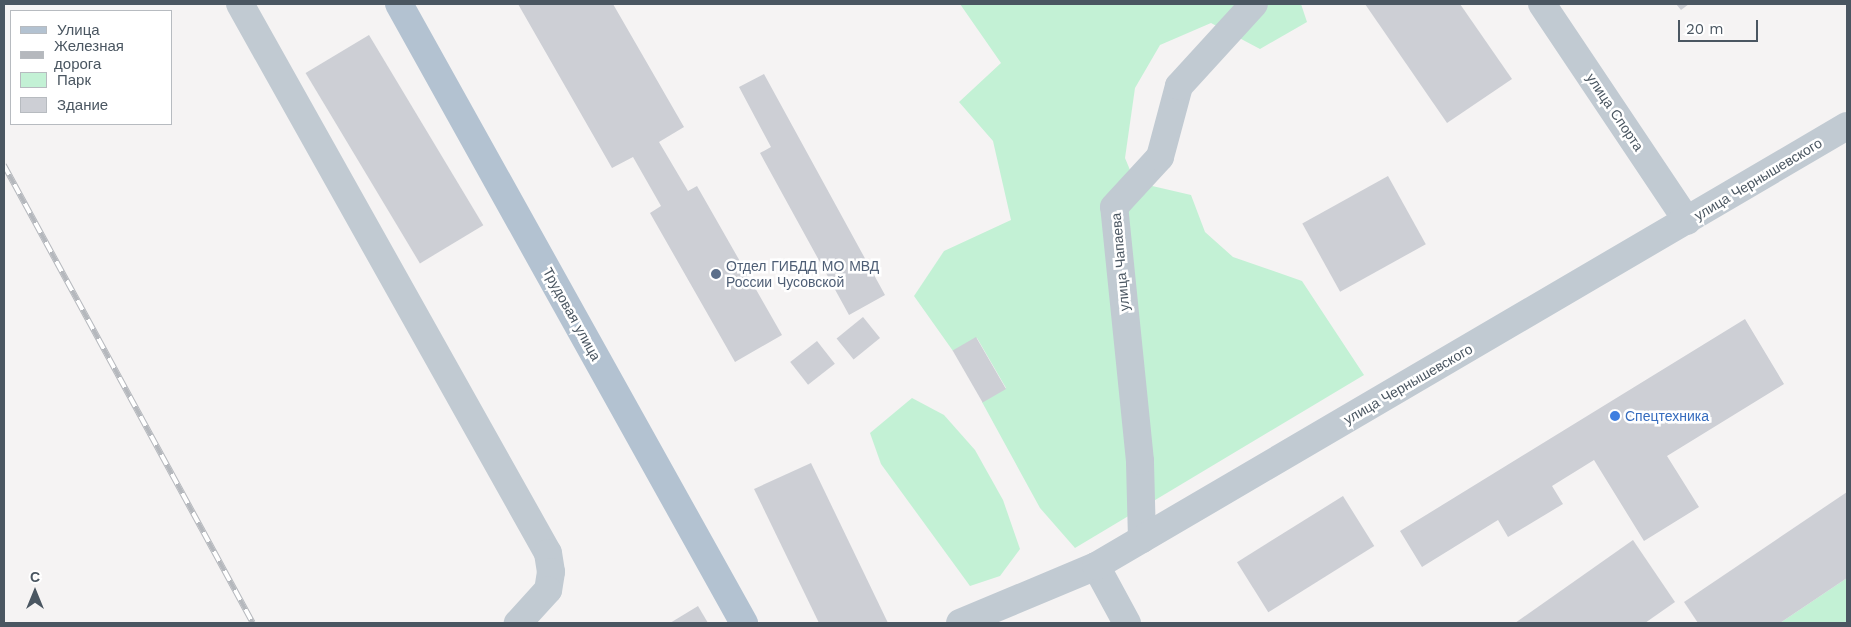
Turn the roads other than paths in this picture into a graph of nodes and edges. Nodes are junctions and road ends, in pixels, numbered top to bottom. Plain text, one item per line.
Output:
1 (240, 4) edge
2 (399, 4) edge
3 (1254, 4) edge
4 (1542, 4) edge
5 (1847, 126) edge
6 (1687, 221) junction
7 (1142, 539) junction
8 (1096, 566) junction
9 (518, 623) edge
10 (744, 623) edge
11 (960, 623) edge
12 (1127, 623) edge

1 - 9 street
2 - 10 main road, Трудовая улица
3 - 7 street, улица Чапаева
4 - 6 street, улица Спорта
5 - 6 street, улица Чернышевского
6 - 7 street, улица Чернышевского
7 - 8 street, улица Чернышевского
8 - 11 street, улица Чернышевского
8 - 12 street

